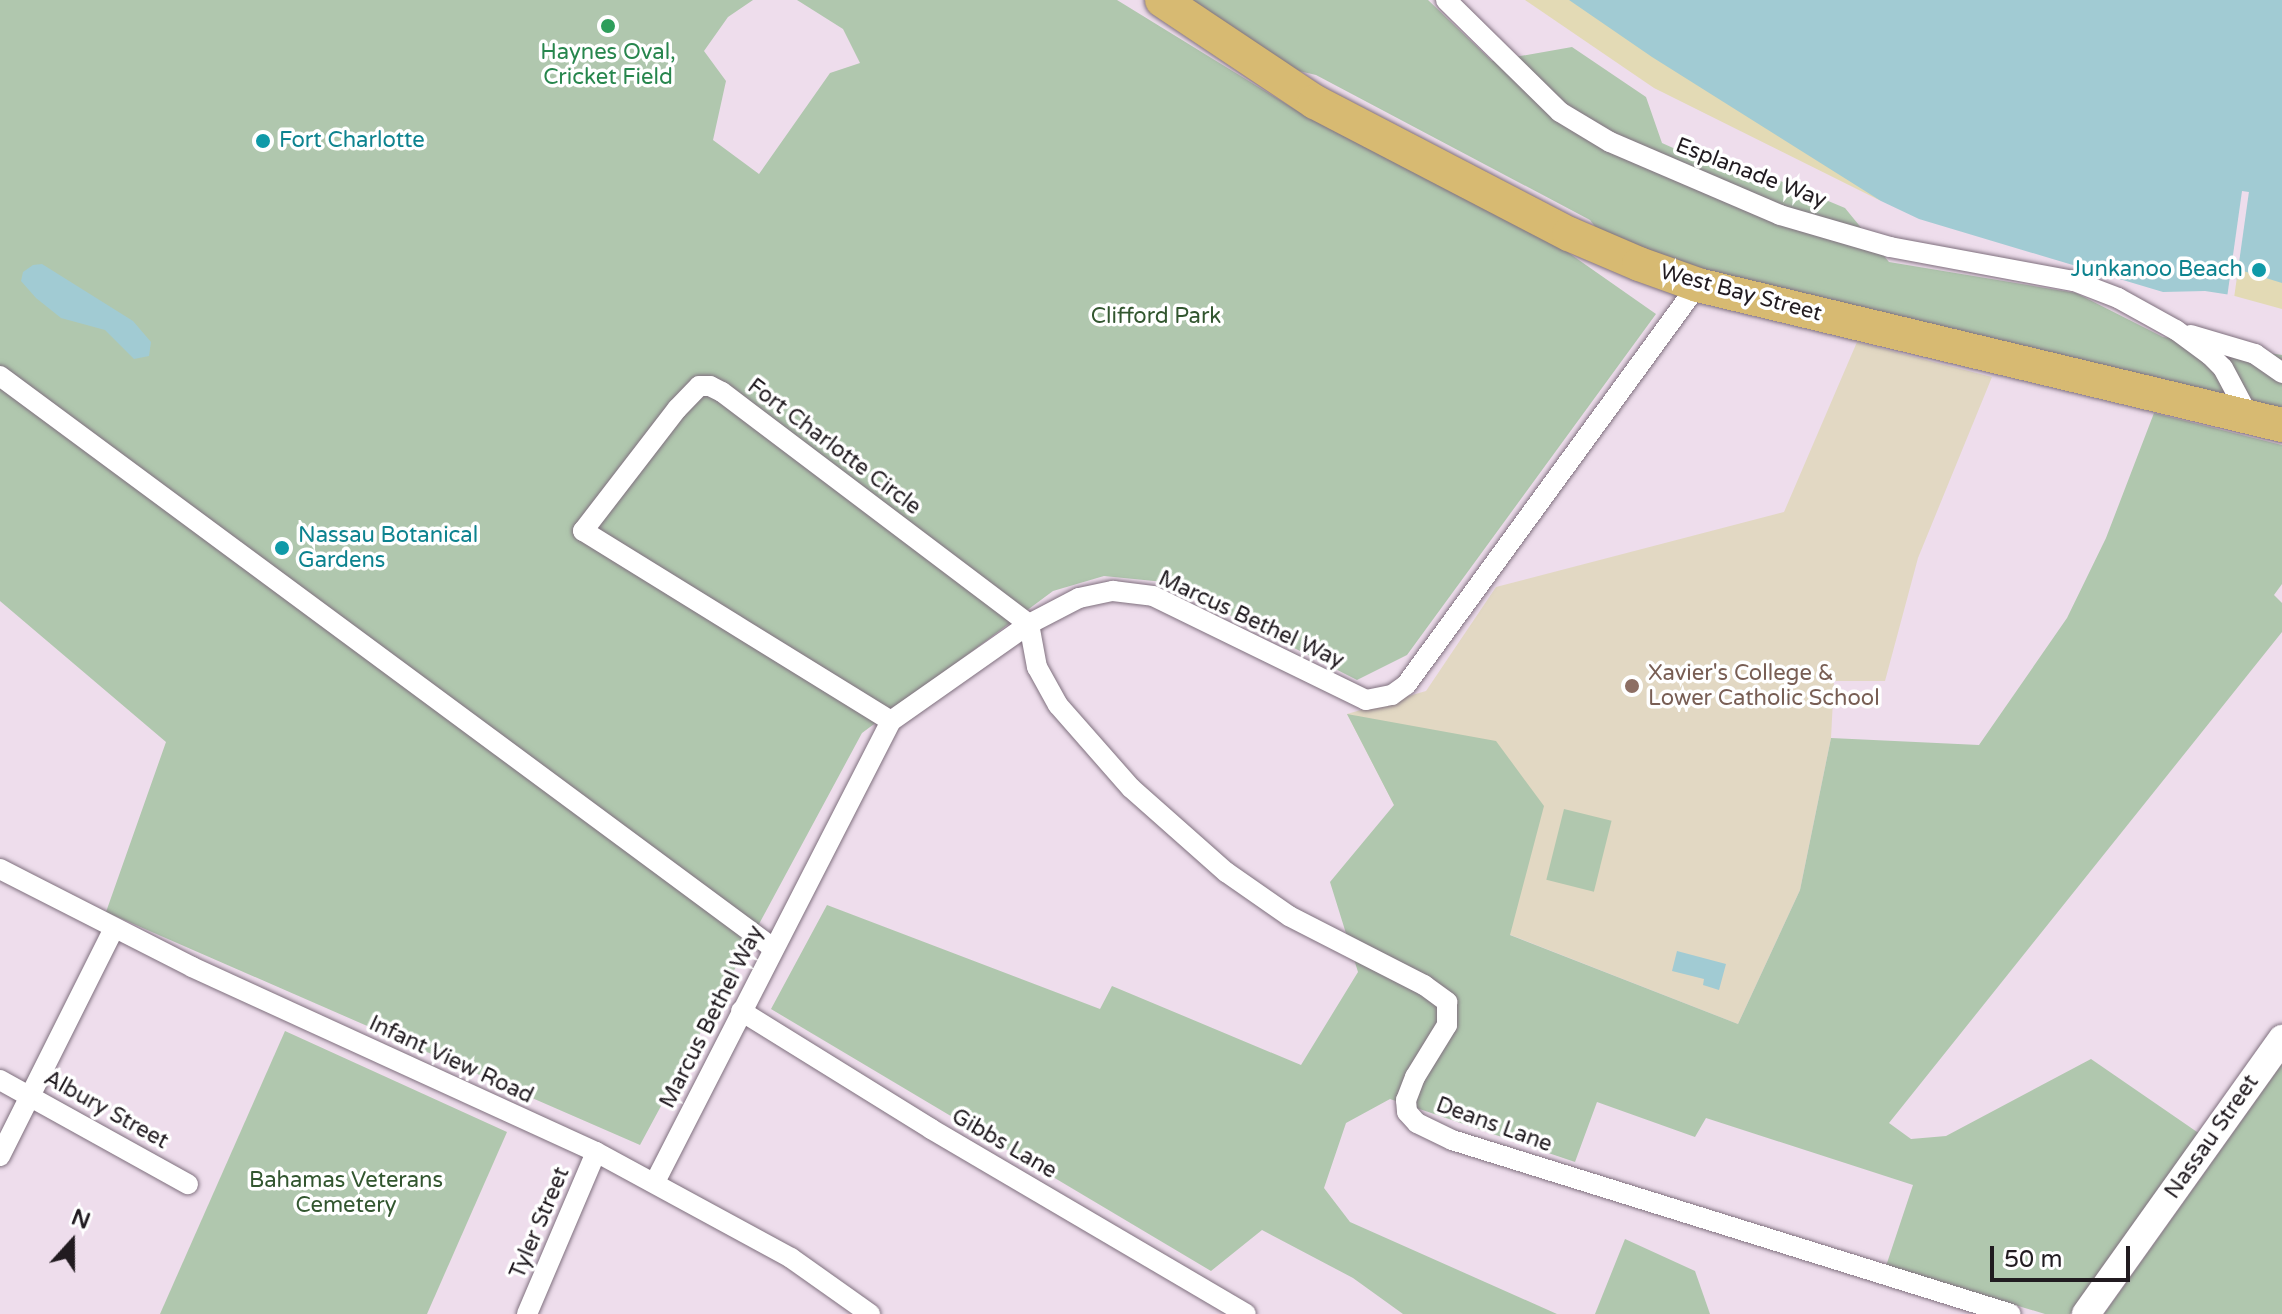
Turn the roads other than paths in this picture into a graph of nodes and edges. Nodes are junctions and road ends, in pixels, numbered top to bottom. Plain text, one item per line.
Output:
1 (1162, 0) edge
2 (1446, 0) edge
3 (1698, 285) junction
4 (2176, 330) junction
5 (2282, 373) edge
6 (0, 376) edge
7 (2266, 421) edge
8 (1029, 624) junction
9 (891, 721) junction
10 (0, 869) edge
11 (114, 928) junction
12 (773, 948) junction
13 (741, 1011) junction
14 (2282, 1039) edge
15 (0, 1080) edge
16 (30, 1095) junction
17 (596, 1152) junction
18 (0, 1156) edge
19 (655, 1182) junction
20 (188, 1184) dead end
21 (527, 1314) edge
22 (870, 1314) edge
23 (1246, 1314) edge
24 (2011, 1314) edge
25 (2086, 1314) edge

1 - 3 highway, West Bay Street
2 - 4 street, Esplanade Way
3 - 7 highway, West Bay Street
3 - 8 street, Marcus Bethel Way
4 - 5 street, Esplanade Way
4 - 7 street, Esplanade Way
6 - 12 street
8 - 9 street, Marcus Bethel Way
8 - 9 street, Fort Charlotte Circle
8 - 24 street, Deans Lane
9 - 12 street, Marcus Bethel Way
10 - 11 street, Infant View Road
11 - 16 street
11 - 17 street, Infant View Road
12 - 13 street, Marcus Bethel Way
13 - 19 street, Marcus Bethel Way
13 - 23 street, Gibbs Lane
14 - 25 main road, Nassau Street
15 - 16 street, Albury Street
16 - 18 street
16 - 20 street, Albury Street
17 - 19 street, Infant View Road
17 - 21 street, Tyler Street
19 - 22 street, Infant View Road

